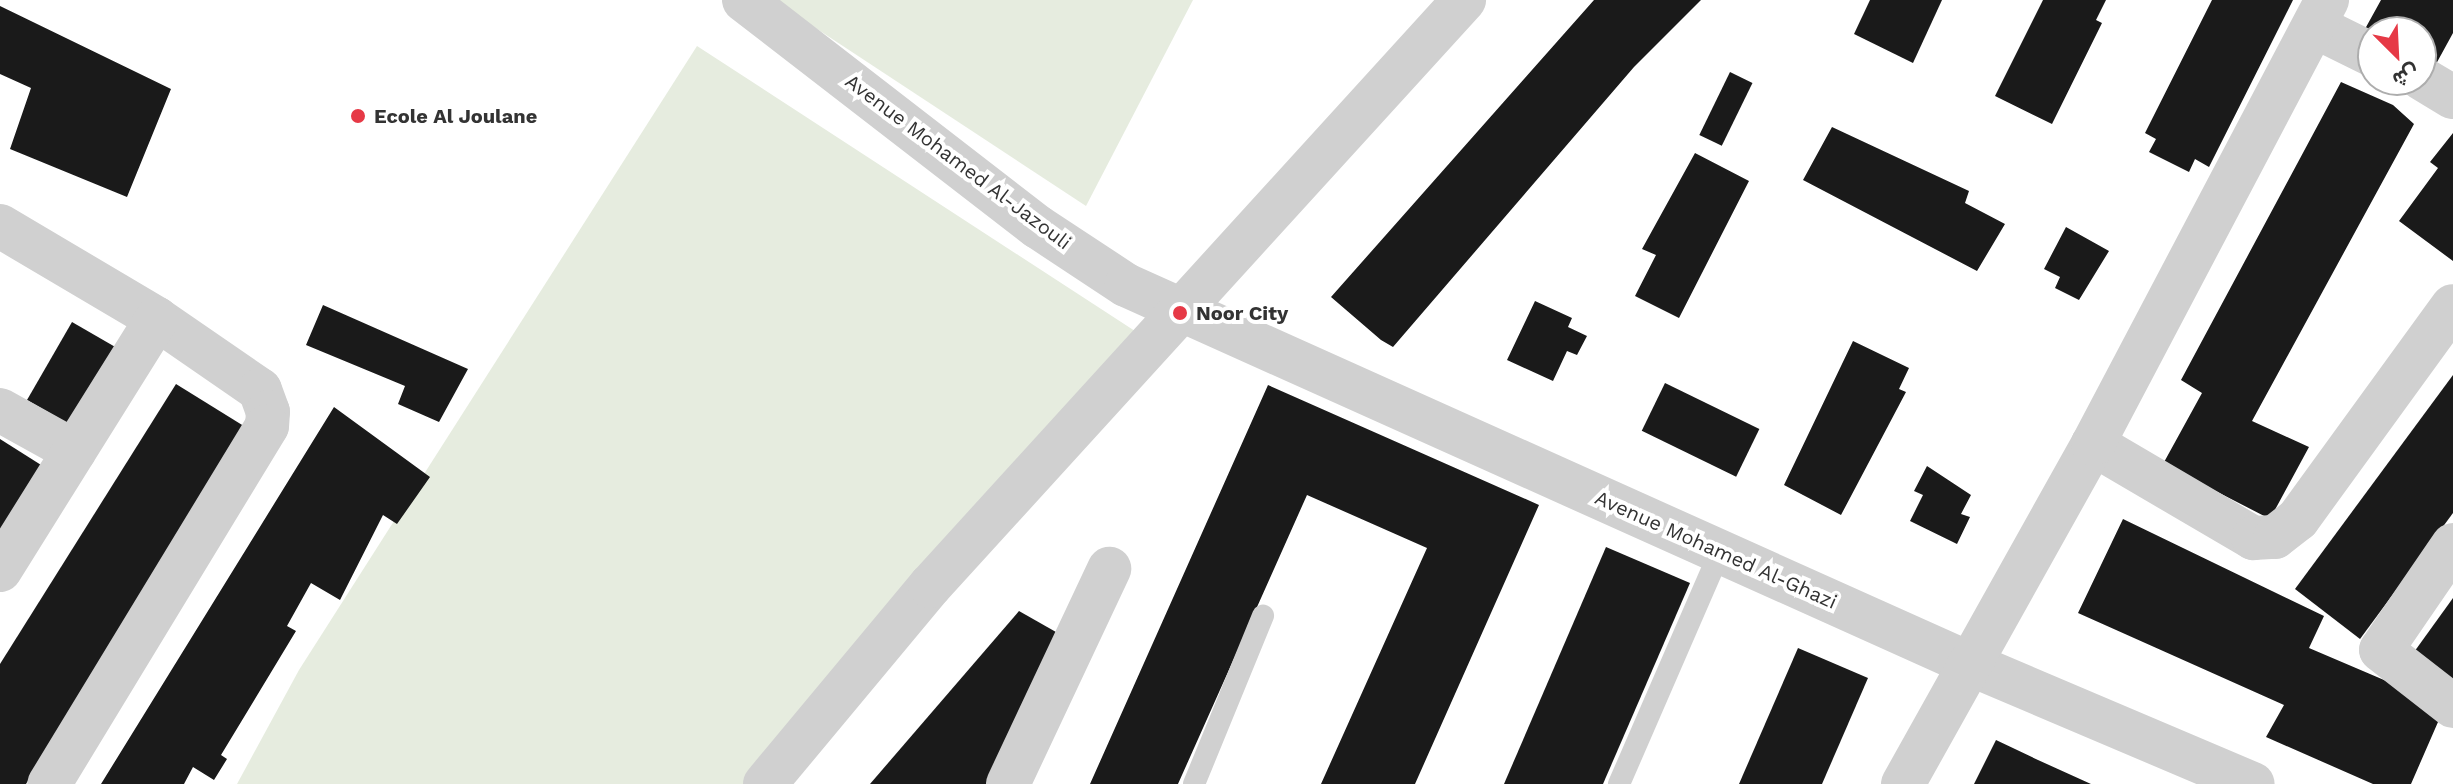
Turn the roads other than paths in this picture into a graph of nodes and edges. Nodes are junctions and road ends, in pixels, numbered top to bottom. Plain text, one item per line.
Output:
1 (744, 0) edge
2 (1464, 0) edge
3 (2320, 13) edge
4 (2357, 42) edge
5 (0, 226) edge
6 (2453, 306) edge
7 (1180, 313) junction
8 (157, 319) junction
9 (0, 410) edge
10 (2093, 444) junction
11 (74, 451) junction
12 (2453, 545) edge
13 (1720, 552) junction
14 (1109, 569) dead end
15 (0, 570) edge
16 (1263, 616) dead end
17 (1970, 664) junction
18 (2453, 706) edge
19 (49, 784) edge
20 (765, 784) edge
21 (1008, 784) edge
22 (1194, 784) edge
23 (1619, 784) edge
24 (1903, 784) edge
25 (2253, 784) edge

1 - 7 street, Avenue Mohamed Al-Jazouli
2 - 7 street
3 - 4 street
3 - 10 street
5 - 8 street
6 - 10 street
7 - 13 street, Avenue Mohamed Al-Ghazi
7 - 20 street
8 - 11 street
8 - 19 street
9 - 11 street
10 - 17 street
11 - 15 street
12 - 18 street
13 - 17 street, Avenue Mohamed Al-Ghazi
13 - 23 lane
14 - 21 street
16 - 22 lane
17 - 24 street
17 - 25 street, Avenue Mohamed Al-Ghazi

